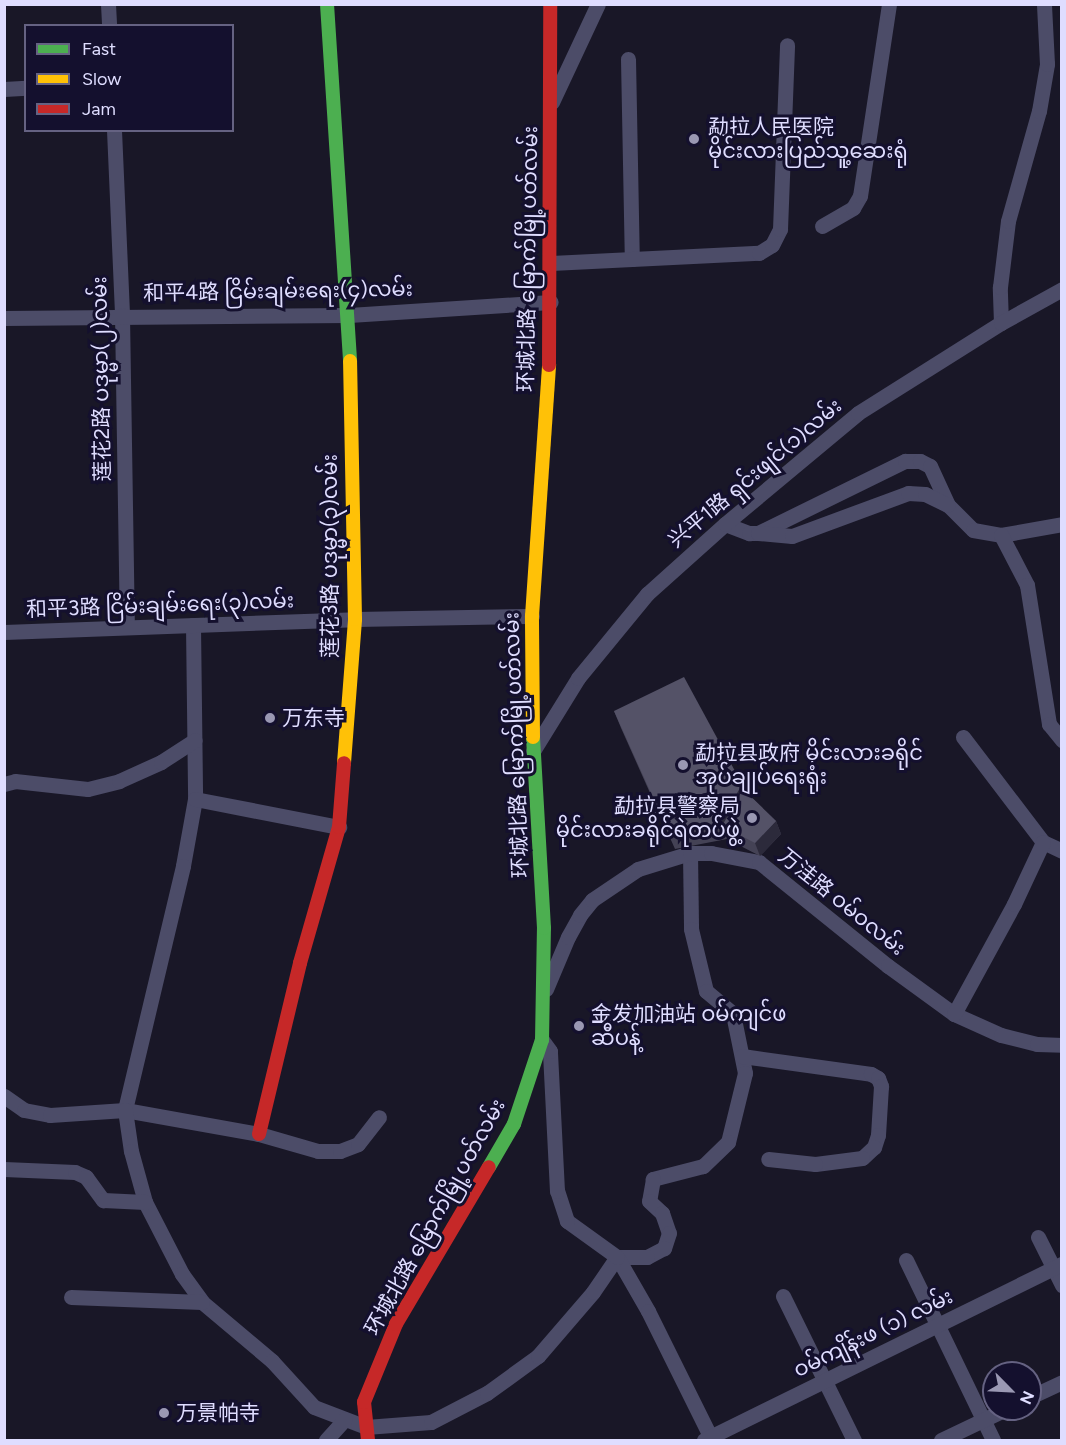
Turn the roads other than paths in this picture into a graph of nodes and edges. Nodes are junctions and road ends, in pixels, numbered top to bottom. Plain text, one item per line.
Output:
1 (108, 4) edge
2 (327, 4) edge
3 (550, 4) edge
4 (598, 4) edge
5 (889, 4) edge
6 (1044, 4) edge
7 (109, 24) edge
8 (787, 45) dead end
9 (628, 59) dead end
10 (24, 88) edge
11 (4, 89) edge
12 (550, 107) junction
13 (114, 132) edge
14 (822, 226) dead end
15 (632, 259) junction
16 (551, 263) junction
17 (1062, 289) edge
18 (551, 302) junction
19 (122, 315) junction
20 (349, 315) junction
21 (4, 318) edge
22 (1001, 322) junction
23 (948, 505) junction
24 (724, 524) junction
25 (1062, 524) edge
26 (758, 533) junction
27 (1001, 535) junction
28 (532, 616) junction
29 (356, 619) junction
30 (193, 625) junction
31 (127, 627) junction
32 (4, 632) edge
33 (963, 737) dead end
34 (195, 740) junction
35 (1062, 740) edge
36 (533, 751) junction
37 (4, 784) edge
38 (195, 799) junction
39 (339, 827) junction
40 (1043, 843) junction
41 (1062, 852) edge
42 (690, 853) junction
43 (543, 997) junction
44 (954, 1014) junction
45 (542, 1040) junction
46 (1062, 1045) edge
47 (742, 1056) junction
48 (4, 1096) edge
49 (125, 1110) junction
50 (379, 1117) dead end
51 (259, 1134) junction
52 (768, 1159) dead end
53 (4, 1169) edge
54 (145, 1202) junction
55 (1038, 1237) dead end
56 (616, 1257) junction
57 (906, 1260) dead end
58 (1057, 1266) edge
59 (1062, 1285) edge
60 (783, 1296) dead end
61 (71, 1297) dead end
62 (201, 1302) junction
63 (938, 1325) junction
64 (825, 1381) junction
65 (1062, 1382) edge
66 (1042, 1391) edge
67 (982, 1416) edge
68 (345, 1419) junction
69 (982, 1421) edge
70 (984, 1421) edge
71 (367, 1433) edge
72 (709, 1439) edge
73 (326, 1440) edge
74 (854, 1440) edge
75 (941, 1440) edge
76 (993, 1440) edge

1 - 7 street
2 - 20 street, 莲花3路 ပဒုမ္မာ(၃)လမ်း
3 - 12 street, 环城北路 မြောက်မြို့ပတ်လမ်း
4 - 12 street
5 - 14 street
6 - 22 street
8 - 15 street
9 - 15 street
10 - 11 street
12 - 16 street, 环城北路 မြောက်မြို့ပတ်လမ်း
13 - 19 street, 莲花2路 ပဒုမ္မာ(၂)လမ်း
15 - 16 street
16 - 18 street, 环城北路 မြောက်မြို့ပတ်လမ်း
17 - 22 street, 兴平1路 ရှင်းဖျင်(၁)လမ်း
18 - 20 street, 和平4路 ငြိမ်းချမ်းရေး(၄)လမ်း
18 - 28 street, 环城北路 မြောက်မြို့ပတ်လမ်း
19 - 20 street, 和平4路 ငြိမ်းချမ်းရေး(၄)လမ်း
19 - 21 street, 和平4路 ငြိမ်းချမ်းရေး(၄)လမ်း
19 - 31 street, 莲花2路 ပဒုမ္မာ(၂)လမ်း
20 - 29 street, 莲花3路 ပဒုမ္မာ(၃)လမ်း
22 - 24 street, 兴平1路 ရှင်းဖျင်(၁)လမ်း
23 - 26 street
23 - 26 street
23 - 27 street
24 - 26 street
24 - 36 street, 兴平1路 ရှင်းဖျင်(၁)လမ်း
25 - 27 street
27 - 35 street
28 - 29 street, 和平3路 ငြိမ်းချမ်းရေး(၃)လမ်း
28 - 36 street, 环城北路 မြောက်မြို့ပတ်လမ်း
29 - 30 street, 和平3路 ငြိမ်းချမ်းရေး(၃)လမ်း
29 - 39 street, 莲花3路 ပဒုမ္မာ(၃)လမ်း
30 - 31 street, 和平3路 ငြိမ်းချမ်းရေး(၃)လမ်း
30 - 34 street
31 - 32 street, 和平3路 ငြိမ်းချမ်းရေး(၃)လမ်း
33 - 40 street
34 - 37 street
34 - 38 street
36 - 43 street, 环城北路 မြောက်မြို့ပတ်လမ်း
38 - 39 street
38 - 49 street
39 - 51 street, 莲花3路 ပဒုမ္မာ(၃)လမ်း
40 - 41 street
40 - 44 street
42 - 43 street, 万洼路 ဝမ်ဝလမ်း
42 - 44 street, 万洼路 ဝမ်ဝလမ်း
42 - 47 street
43 - 45 street, 环城北路 မြောက်မြို့ပတ်လမ်း
44 - 46 street, 万洼路 ဝမ်ဝလမ်း
45 - 56 street
45 - 71 street, 环城北路 မြောက်မြို့ပတ်လမ်း
47 - 52 street
47 - 56 street
48 - 49 street
49 - 51 street
49 - 54 street
50 - 51 street
53 - 54 street
54 - 62 street
55 - 58 street
56 - 71 street
56 - 72 street
57 - 63 street
58 - 59 street
58 - 63 street, ဝမ်ကျိန်းဖ (၁) လမ်း
60 - 64 street
61 - 62 street
62 - 68 street
63 - 64 street, ဝမ်ကျိန်းဖ (၁) လမ်း
63 - 67 street
64 - 72 street, ဝမ်ကျိန်းဖ (၁) လမ်း
64 - 74 street
65 - 66 street
68 - 71 street
68 - 73 street
69 - 75 street
70 - 76 street

